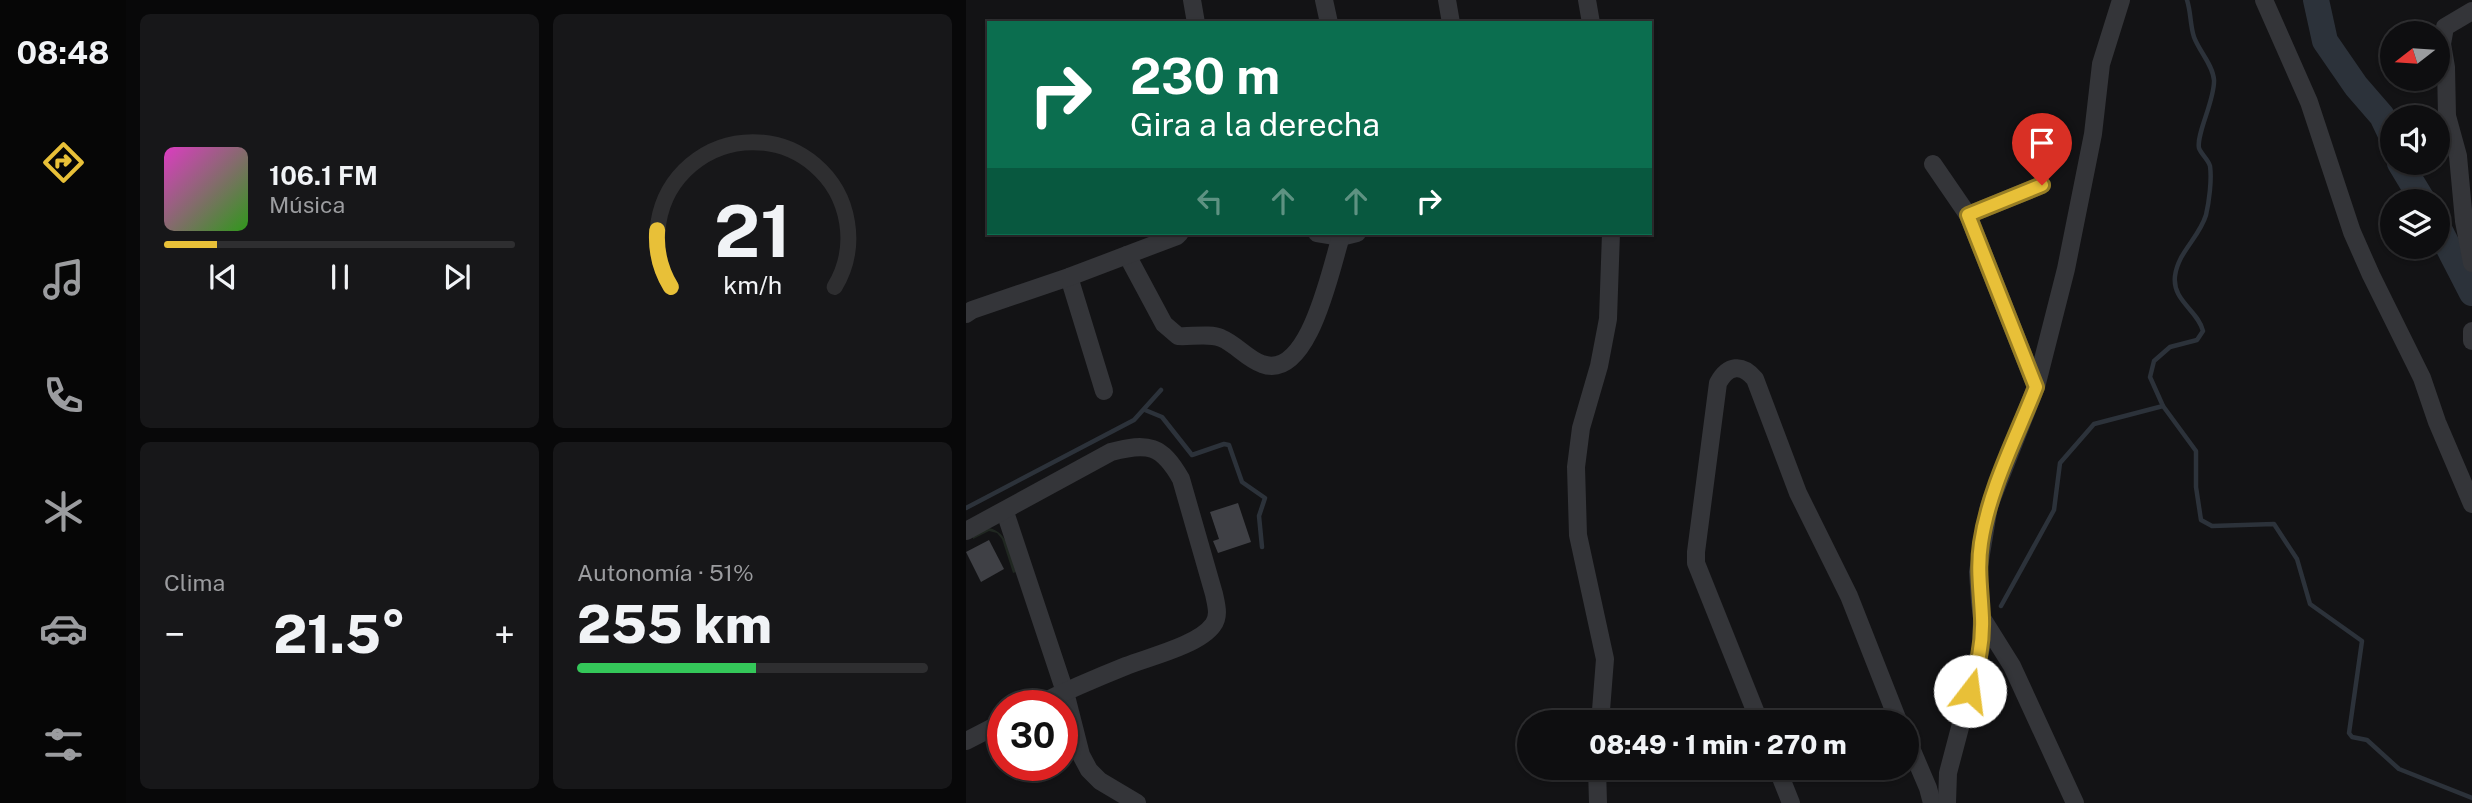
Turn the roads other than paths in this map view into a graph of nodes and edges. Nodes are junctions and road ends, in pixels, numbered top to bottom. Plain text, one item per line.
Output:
1 (1192, 0) edge
2 (1324, 0) edge
3 (1447, 0) edge
4 (1587, 0) edge
5 (2121, 0) edge
6 (2264, 0) edge
7 (2472, 11) edge
8 (1196, 21) edge
9 (1329, 21) edge
10 (1451, 21) edge
11 (1591, 21) edge
12 (1933, 164) dead end
13 (2042, 185) dead end
14 (1968, 215) junction
15 (1175, 235) edge
16 (1347, 235) edge
17 (1611, 235) edge
18 (1127, 255) junction
19 (2472, 263) edge
20 (1069, 277) junction
21 (966, 314) edge
22 (2472, 331) edge
23 (2472, 341) edge
24 (2036, 387) junction
25 (1104, 391) dead end
26 (2472, 505) edge
27 (1004, 512) junction
28 (966, 531) edge
29 (1982, 618) junction
30 (1064, 690) edge
31 (1070, 690) edge
32 (1602, 710) edge
33 (1755, 710) edge
34 (1894, 710) edge
35 (987, 730) edge
36 (1078, 740) edge
37 (966, 741) edge
38 (1919, 767) edge
39 (1597, 780) edge
40 (1782, 780) edge
41 (1137, 803) edge
42 (1598, 803) edge
43 (1791, 803) edge
44 (1932, 803) edge
45 (1947, 803) edge
46 (2075, 803) edge

1 - 8 street
2 - 9 street
3 - 10 street
4 - 11 street
5 - 24 street
6 - 26 street
7 - 19 street
12 - 14 street
13 - 14 street
14 - 24 street
15 - 18 street
16 - 18 street
17 - 32 street
18 - 20 street
20 - 21 street
20 - 25 street
22 - 23 street
24 - 29 street
27 - 28 street
27 - 30 street
27 - 31 street
29 - 45 street
29 - 46 street
33 - 34 street
35 - 37 street
36 - 41 street
38 - 44 street
39 - 42 street
40 - 43 street

